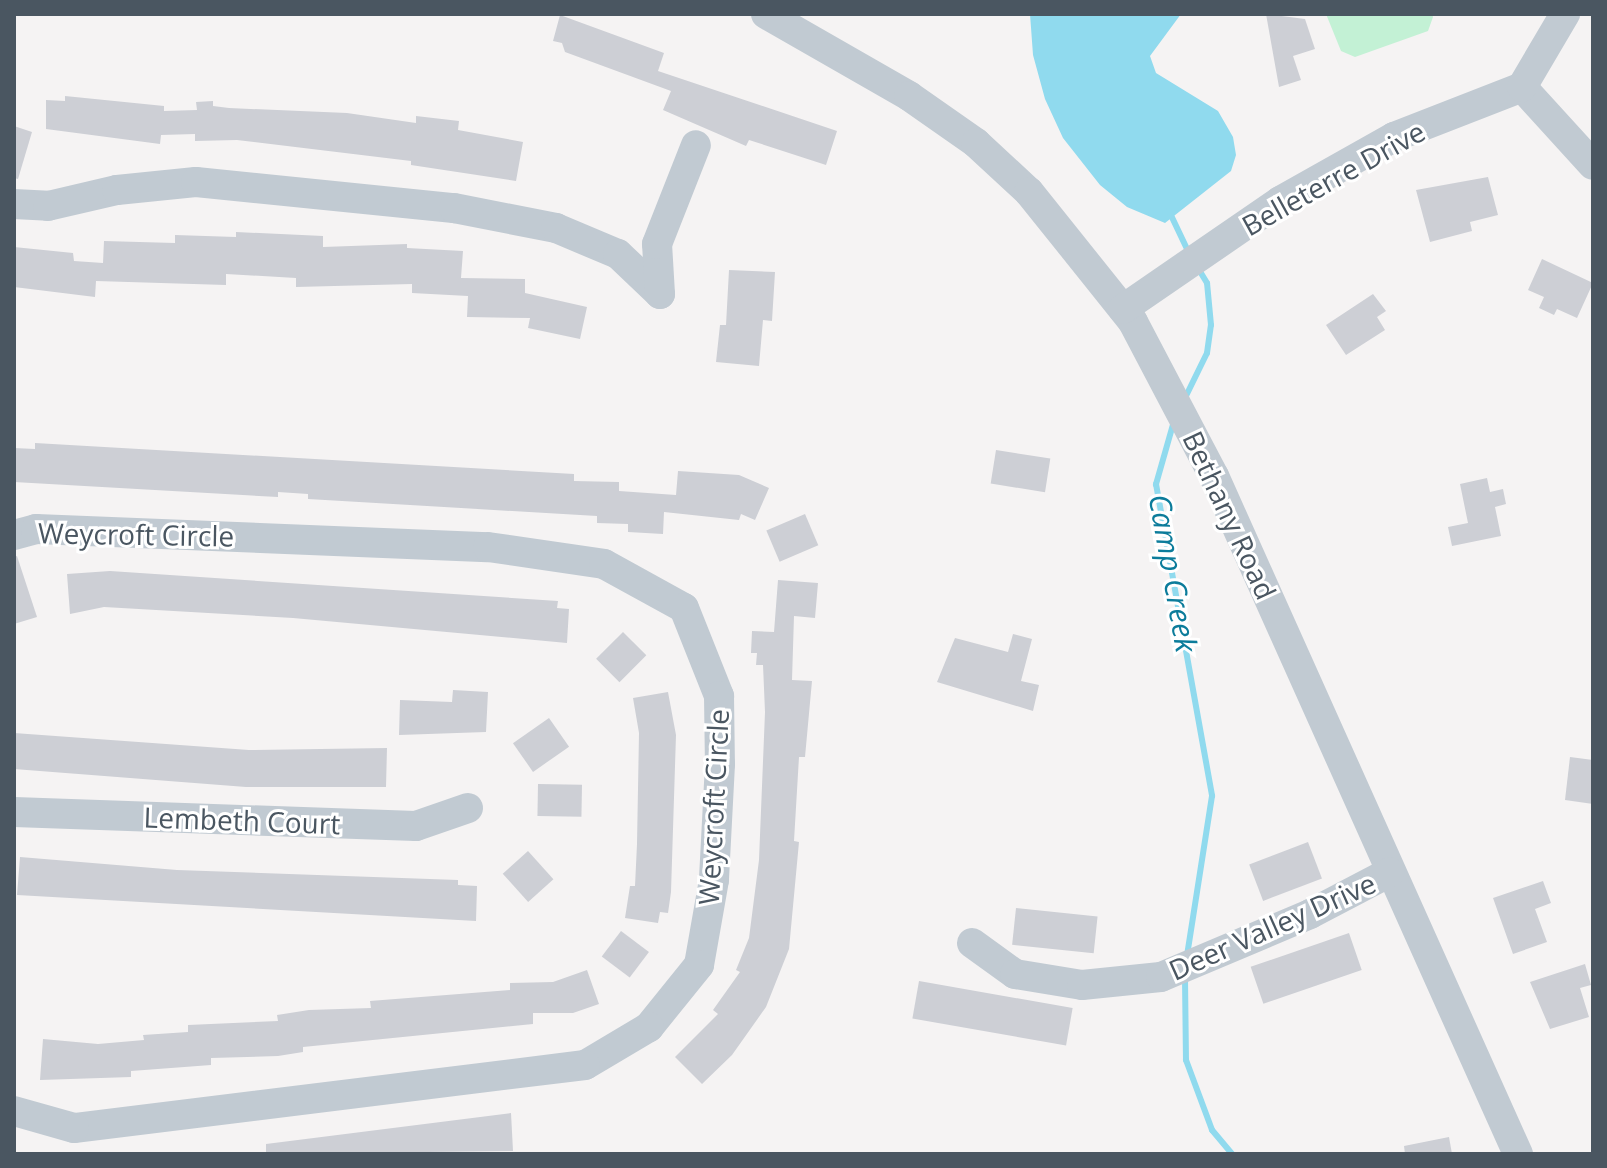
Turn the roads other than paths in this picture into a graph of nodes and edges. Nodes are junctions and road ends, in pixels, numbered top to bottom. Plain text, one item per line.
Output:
1 (766, 14) edge
2 (1565, 14) edge
3 (1522, 87) junction
4 (696, 145) dead end
5 (1593, 165) edge
6 (14, 204) edge
7 (1123, 309) junction
8 (14, 535) edge
9 (468, 808) dead end
10 (14, 812) edge
11 (1390, 872) junction
12 (972, 943) dead end
13 (14, 1111) edge
14 (74, 1141) edge
15 (1518, 1154) edge

1 - 7 street, Bethany Road
2 - 3 street
3 - 5 street
3 - 7 street, Belleterre Drive
4 - 6 street
7 - 11 street, Bethany Road
8 - 14 street, Weycroft Circle
9 - 10 street, Lembeth Court
11 - 12 street, Deer Valley Drive
11 - 15 street, Bethany Road
13 - 14 street, Weycroft Circle

